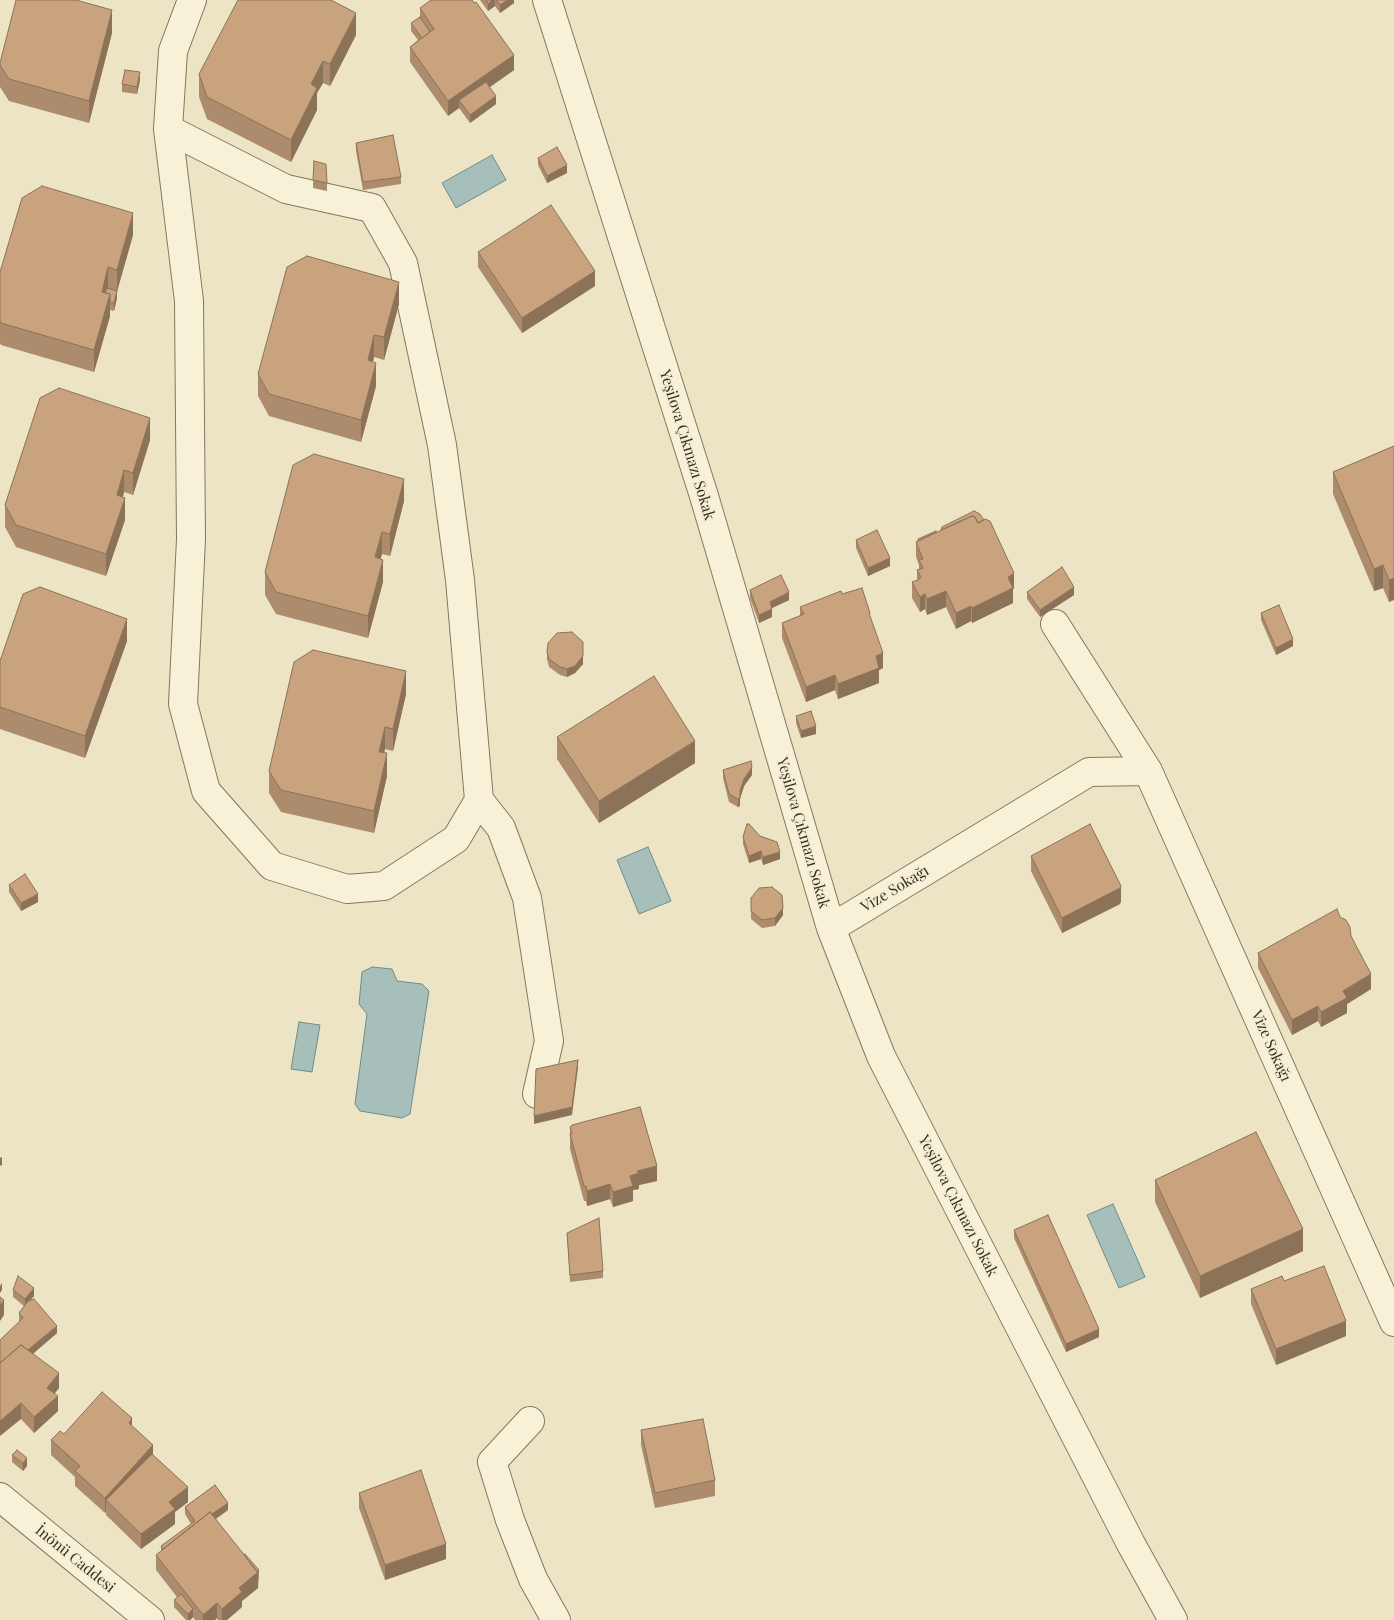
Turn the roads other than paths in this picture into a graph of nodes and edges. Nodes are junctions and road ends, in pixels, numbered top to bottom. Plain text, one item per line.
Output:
1 (192, 0) edge
2 (547, 0) edge
3 (168, 129) junction
4 (1055, 624) dead end
5 (1148, 771) junction
6 (479, 800) junction
7 (831, 928) junction
8 (537, 1094) edge
9 (1394, 1322) edge
10 (530, 1421) dead end
11 (0, 1497) edge
12 (150, 1620) edge
13 (556, 1620) edge
14 (1174, 1620) edge

1 - 3 street
2 - 7 street, Yeşilova Çıkmazı Sokak
3 - 6 street
3 - 6 street
4 - 5 street, Vize Sokağı
5 - 7 street, Vize Sokağı
5 - 9 street, Vize Sokağı
6 - 8 street
7 - 14 street, Yeşilova Çıkmazı Sokak
10 - 13 street
11 - 12 street, İnönü Caddesi

